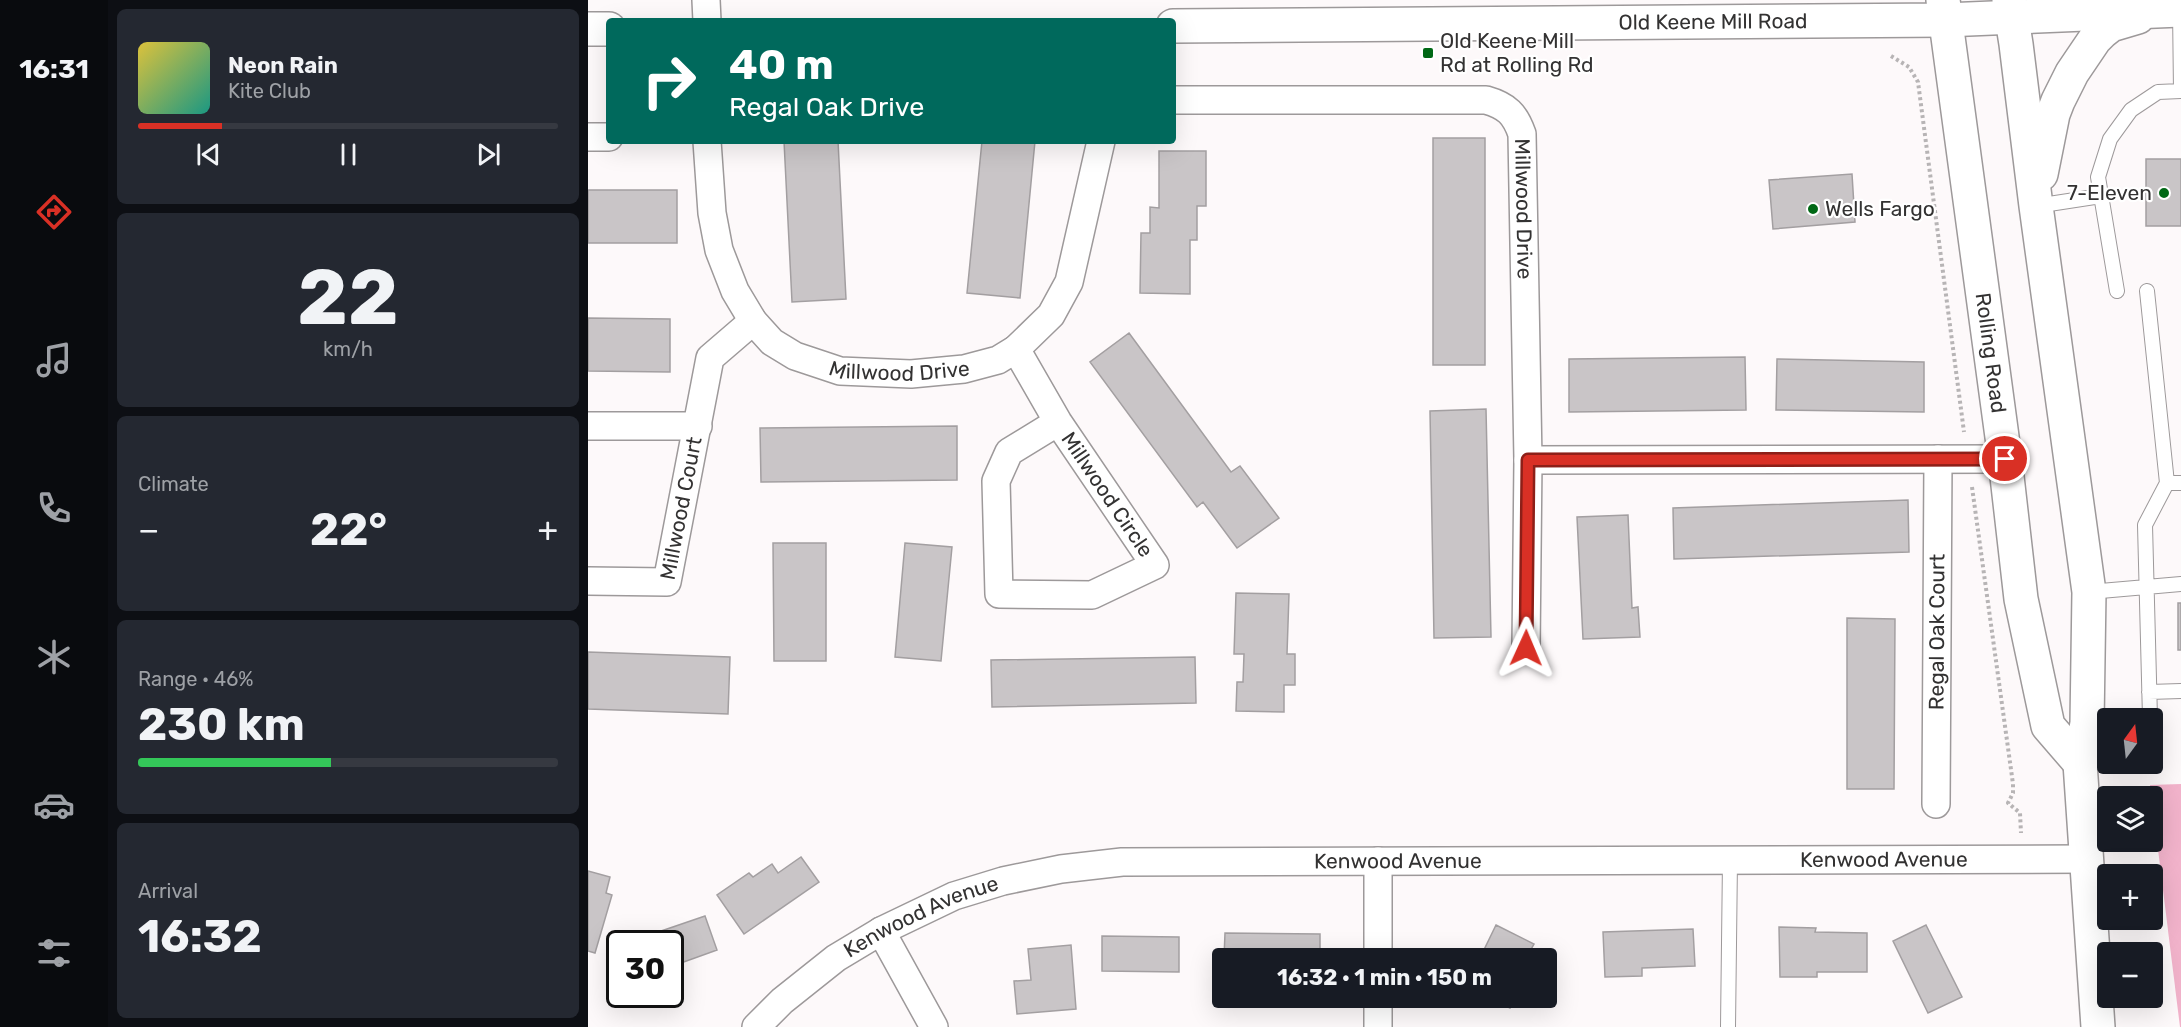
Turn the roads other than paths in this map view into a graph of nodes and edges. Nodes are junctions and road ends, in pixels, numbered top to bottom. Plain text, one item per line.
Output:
1 (706, 0) edge
2 (2010, 8) edge
3 (1944, 10) edge
4 (2180, 10) edge
5 (707, 18) edge
6 (1176, 26) edge
7 (606, 29) edge
8 (588, 30) edge
9 (1176, 100) edge
10 (588, 137) edge
11 (606, 137) edge
12 (707, 144) edge
13 (1100, 144) edge
14 (2101, 196) junction
15 (2036, 206) junction
16 (2117, 291) dead end
17 (2147, 291) dead end
18 (753, 321) junction
19 (1016, 349) junction
20 (1058, 422) junction
21 (588, 426) edge
22 (698, 426) junction
23 (1938, 459) junction
24 (2005, 459) junction
25 (1528, 460) junction
26 (2174, 483) edge
27 (588, 581) edge
28 (2181, 584) edge
29 (2145, 586) junction
30 (2089, 592) junction
31 (1526, 648) dead end
32 (2181, 691) edge
33 (2150, 692) junction
34 (2150, 708) edge
35 (2094, 762) edge
36 (1936, 804) dead end
37 (2086, 859) junction
38 (1730, 860) junction
39 (1378, 861) junction
40 (881, 931) junction
41 (1378, 948) edge
42 (1378, 1008) edge
43 (756, 1027) edge
44 (934, 1027) edge
45 (1378, 1027) edge
46 (1728, 1027) edge
47 (2098, 1027) edge

1 - 5 street
2 - 3 main road, Old Keene Mill Road
2 - 4 main road, Old Keene Mill Road
2 - 15 main road
3 - 6 main road, Old Keene Mill Road
3 - 24 main road, Rolling Road
4 - 14 lane
4 - 15 main road
7 - 8 main road
9 - 25 street, Millwood Drive
10 - 11 street
12 - 18 street, Millwood Drive
13 - 19 street, Millwood Drive
14 - 15 lane
14 - 16 lane
15 - 30 main road
17 - 26 lane
18 - 19 street, Millwood Drive
18 - 22 street, Millwood Court
19 - 20 street, Millwood Circle
20 - 20 street, Millwood Circle
21 - 22 street, Millwood Court
22 - 27 street, Millwood Court
23 - 24 street
23 - 25 street
23 - 36 street, Regal Oak Court
24 - 35 main road, Rolling Road
25 - 31 street, Millwood Drive
26 - 29 lane
28 - 29 lane
29 - 30 lane
29 - 33 lane
30 - 35 main road
32 - 33 lane
33 - 34 lane
35 - 37 main road
37 - 38 street, Kenwood Avenue
37 - 47 main road
38 - 39 street, Kenwood Avenue
38 - 46 lane
39 - 40 street, Kenwood Avenue
39 - 41 street
40 - 43 street, Kenwood Avenue
40 - 44 street
42 - 45 street

